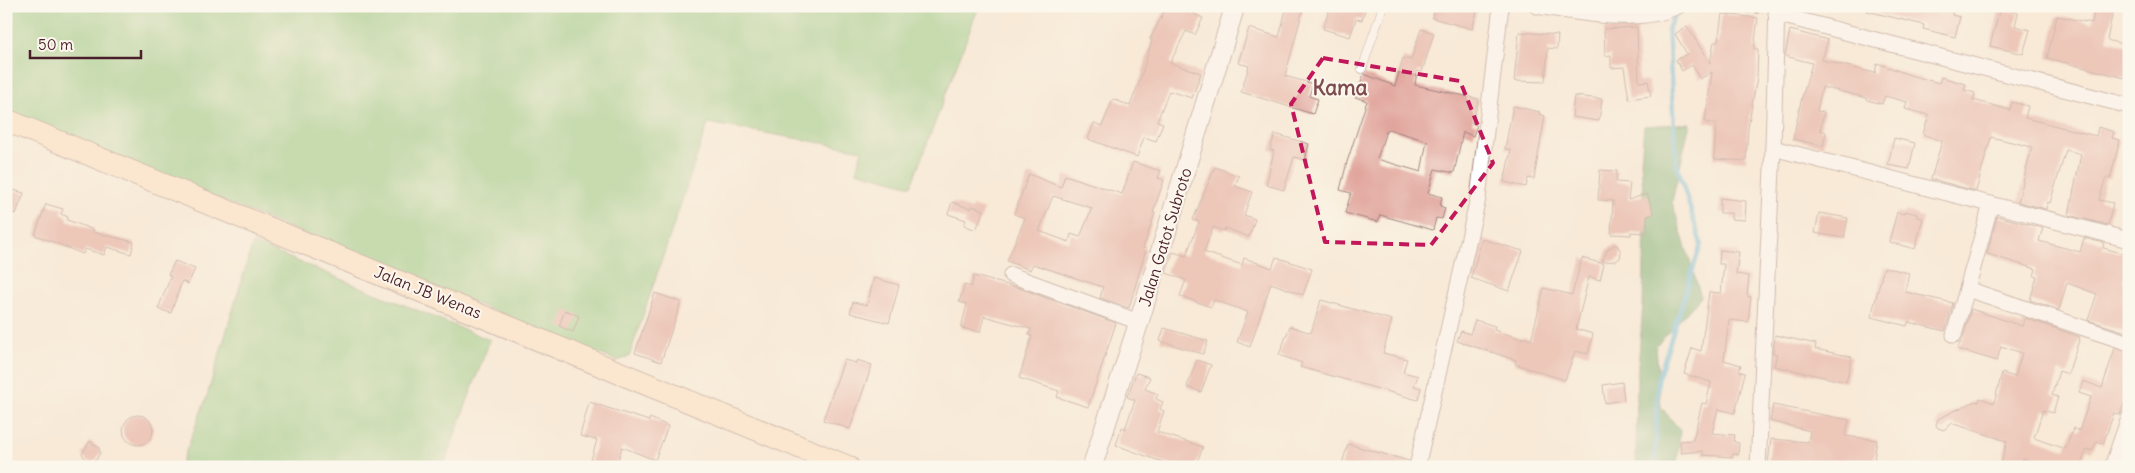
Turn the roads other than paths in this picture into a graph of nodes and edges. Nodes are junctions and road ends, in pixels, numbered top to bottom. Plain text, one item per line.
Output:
1 (1236, 6) edge
2 (1382, 6) edge
3 (1501, 6) edge
4 (1537, 6) edge
5 (1678, 6) edge
6 (1777, 10) edge
7 (1362, 69) dead end
8 (2129, 106) edge
9 (6, 120) edge
10 (6, 135) edge
11 (1773, 148) junction
12 (1991, 204) junction
13 (271, 236) junction
14 (2129, 240) edge
15 (1011, 275) dead end
16 (1968, 289) junction
17 (1139, 322) junction
18 (1954, 335) dead end
19 (2129, 342) edge
20 (705, 415) junction
21 (2129, 418) edge
22 (810, 467) edge
23 (848, 467) edge
24 (1092, 467) edge
25 (1416, 467) edge
26 (1758, 467) edge
27 (2112, 467) edge

1 - 17 street, Jalan Gatot Subroto
2 - 7 lane
3 - 25 street
4 - 5 street
6 - 8 street
6 - 11 street
9 - 13 main road, Jalan JB Wenas
10 - 13 main road, Jalan JB Wenas
11 - 12 street
11 - 26 street
12 - 14 street
12 - 16 street
13 - 20 main road, Jalan JB Wenas
15 - 17 street
16 - 18 street
16 - 19 street
17 - 24 street, Jalan Gatot Subroto
20 - 22 main road, Jalan JB Wenas
20 - 23 main road, Jalan JB Wenas
21 - 27 street

